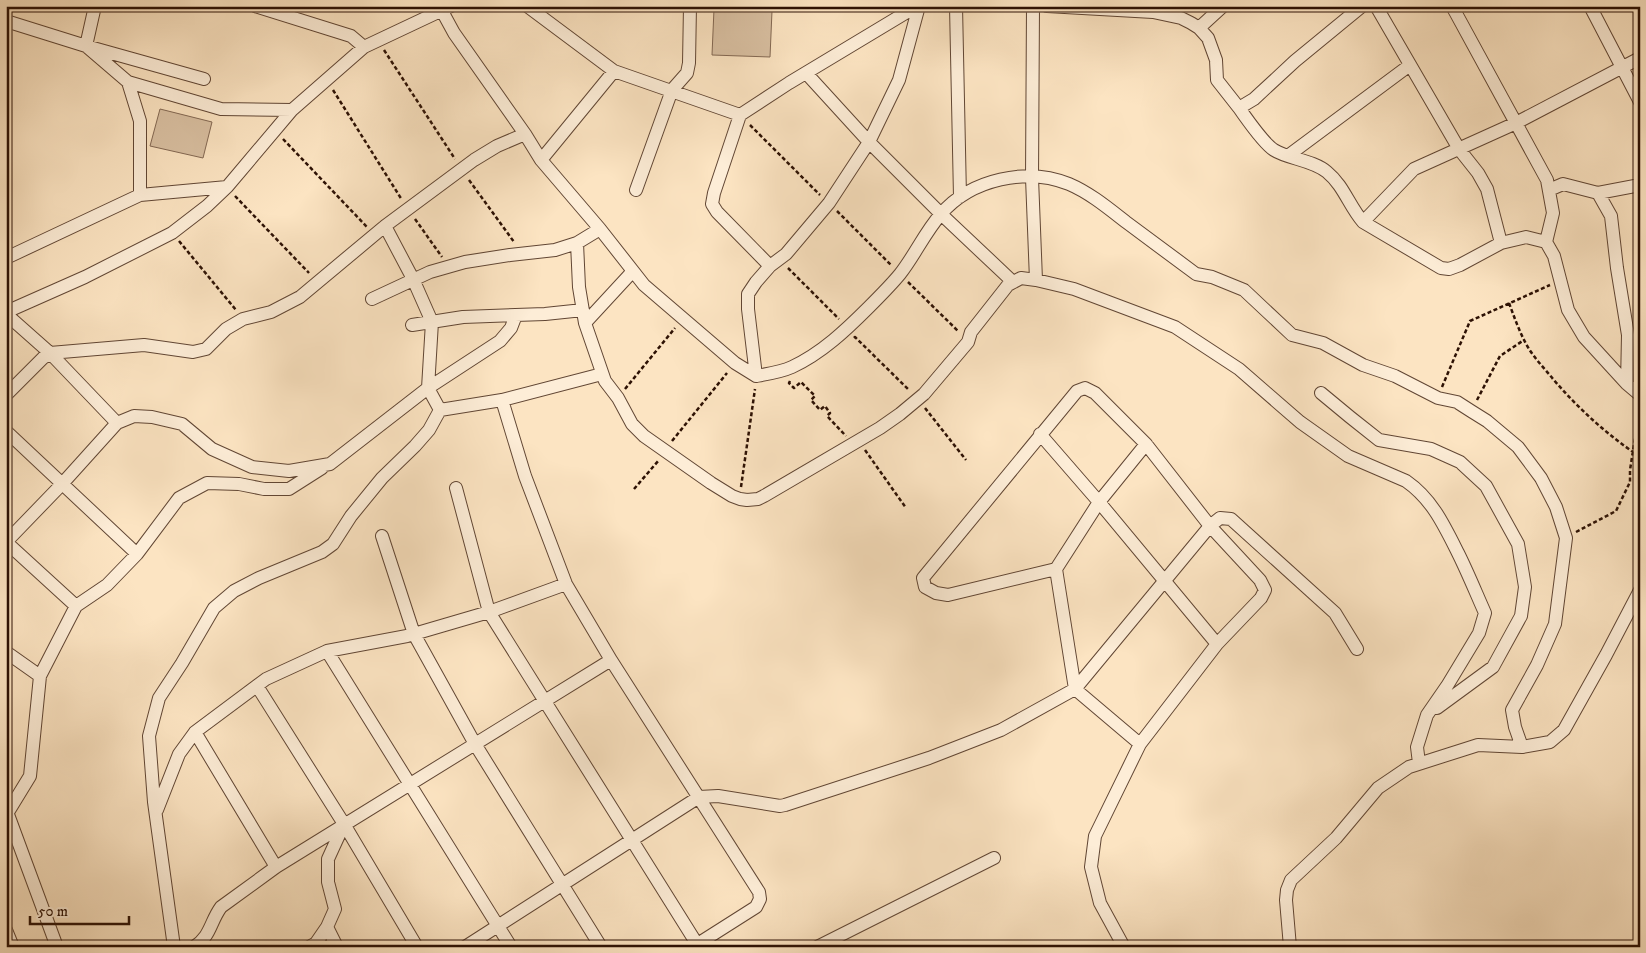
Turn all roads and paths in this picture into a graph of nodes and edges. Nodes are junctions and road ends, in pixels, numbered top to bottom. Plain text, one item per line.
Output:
1 (95, 6) edge
2 (255, 6) edge
3 (527, 6) edge
4 (690, 6) edge
5 (918, 6) edge
6 (956, 6) edge
7 (1032, 6) edge
8 (1047, 6) edge
9 (1223, 6) edge
10 (1362, 6) edge
11 (1376, 6) edge
12 (1452, 6) edge
13 (1590, 6) edge
14 (447, 8) edge
15 (1155, 9) edge
16 (6, 21) edge
17 (1200, 28) junction
18 (378, 41) junction
19 (86, 46) junction
20 (364, 47) junction
21 (1640, 58) edge
22 (1410, 65) junction
23 (1622, 68) junction
24 (614, 70) junction
25 (806, 73) junction
26 (204, 79) dead end
27 (326, 79) junction
28 (128, 82) junction
29 (672, 90) junction
30 (1640, 102) edge
31 (1239, 108) junction
32 (292, 110) junction
33 (740, 115) junction
34 (1516, 123) junction
35 (276, 131) junction
36 (525, 134) junction
37 (869, 142) junction
38 (1459, 148) junction
39 (1289, 155) junction
40 (541, 160) junction
41 (462, 169) junction
42 (1032, 178) junction
43 (1640, 185) edge
44 (227, 187) junction
45 (636, 190) dead end
46 (1549, 190) junction
47 (1598, 193) junction
48 (140, 195) junction
49 (960, 197) junction
50 (829, 203) junction
51 (408, 210) junction
52 (941, 214) junction
53 (1362, 222) junction
54 (386, 226) junction
55 (600, 229) junction
56 (172, 233) junction
57 (375, 235) junction
58 (1546, 242) junction
59 (577, 243) junction
60 (1501, 243) junction
61 (522, 254) junction
62 (6, 258) edge
63 (785, 264) dead end
64 (770, 266) junction
65 (448, 267) junction
66 (633, 271) junction
67 (900, 274) junction
68 (413, 280) junction
69 (1036, 280) junction
70 (1013, 282) junction
71 (319, 283) junction
72 (1548, 286) dead end
73 (372, 299) dead end
74 (1509, 303) junction
75 (583, 310) junction
76 (6, 313) edge
77 (516, 315) junction
78 (243, 319) junction
79 (432, 322) junction
80 (585, 323) junction
81 (844, 323) dead end
82 (412, 325) dead end
83 (677, 326) dead end
84 (854, 333) dead end
85 (1524, 340) junction
86 (968, 342) junction
87 (50, 353) junction
88 (730, 369) dead end
89 (602, 374) junction
90 (792, 375) dead end
91 (756, 382) junction
92 (1627, 384) junction
93 (428, 388) junction
94 (1441, 392) dead end
95 (1321, 393) dead end
96 (6, 394) edge
97 (913, 394) dead end
98 (621, 395) dead end
99 (1640, 396) edge
100 (502, 400) junction
101 (928, 406) dead end
102 (1474, 406) dead end
103 (440, 410) junction
104 (117, 423) junction
105 (6, 431) edge
106 (1640, 432) edge
107 (1040, 434) junction
108 (849, 440) dead end
109 (671, 442) dead end
110 (1146, 444) junction
111 (864, 448) dead end
112 (1633, 452) junction
113 (662, 457) dead end
114 (966, 460) dead end
115 (330, 464) junction
116 (62, 484) junction
117 (456, 488) dead end
118 (634, 489) dead end
119 (741, 493) dead end
120 (1099, 502) junction
121 (906, 508) dead end
122 (1210, 526) junction
123 (1574, 534) dead end
124 (382, 536) dead end
125 (6, 542) edge
126 (137, 554) junction
127 (1056, 570) junction
128 (1165, 581) junction
129 (566, 584) junction
130 (1640, 590) edge
131 (76, 606) junction
132 (489, 612) junction
133 (414, 634) junction
134 (1217, 644) junction
135 (1357, 649) dead end
136 (327, 651) junction
137 (6, 652) edge
138 (611, 660) junction
139 (40, 676) junction
140 (257, 686) junction
141 (1075, 689) junction
142 (545, 701) junction
143 (1427, 715) junction
144 (195, 732) junction
145 (475, 744) junction
146 (1140, 744) junction
147 (1522, 747) junction
148 (1418, 763) junction
149 (410, 784) junction
150 (699, 797) junction
151 (7, 810) edge
152 (156, 811) junction
153 (344, 824) junction
154 (632, 839) junction
155 (994, 858) dead end
156 (276, 867) junction
157 (562, 884) junction
158 (497, 925) junction
159 (327, 926) junction
160 (6, 930) edge
161 (698, 946) edge
162 (13, 947) edge
163 (57, 947) edge
164 (174, 947) edge
165 (194, 947) edge
166 (309, 947) edge
167 (338, 947) edge
168 (417, 947) edge
169 (465, 947) edge
170 (511, 947) edge
171 (602, 947) edge
172 (817, 947) edge
173 (1124, 947) edge
174 (1290, 947) edge

1 - 19 street
2 - 20 street
3 - 24 street
4 - 29 street
5 - 25 street
5 - 37 street
6 - 49 street
7 - 42 street
8 - 15 street
9 - 17 street
10 - 31 street
11 - 22 street
12 - 34 street
13 - 23 street
14 - 18 street
14 - 36 street
15 - 17 street
16 - 19 street
17 - 31 street
18 - 20 street
18 - 41 path
19 - 26 street
19 - 28 street
20 - 27 street
21 - 23 street
22 - 38 street
22 - 39 street
23 - 30 street
23 - 34 street
24 - 29 street
24 - 40 street
25 - 33 street
25 - 37 street
27 - 32 street
27 - 51 path
28 - 32 street
28 - 48 street
29 - 33 street
29 - 45 street
31 - 39 street
32 - 35 street
33 - 50 path
33 - 64 street
34 - 38 street
34 - 46 street
35 - 44 street
35 - 57 path
36 - 40 street
36 - 41 street
37 - 50 street
37 - 52 street
38 - 53 street
38 - 60 street
39 - 53 street
40 - 55 street
41 - 51 street
41 - 61 path
42 - 49 street
42 - 69 street
42 - 147 street
43 - 47 street
44 - 48 street
44 - 56 street
44 - 71 path
46 - 47 street
46 - 58 street
47 - 92 street
48 - 62 street
49 - 52 street
50 - 64 street
50 - 67 path
51 - 54 street
51 - 65 path
52 - 67 street
52 - 70 street
53 - 60 street
54 - 57 street
54 - 68 street
55 - 59 street
55 - 66 street
56 - 76 street
56 - 78 path
57 - 71 street
58 - 60 street
58 - 92 street
59 - 61 street
59 - 75 street
61 - 65 street
63 - 81 path
64 - 91 street
65 - 68 street
66 - 80 street
66 - 91 street
67 - 86 path
67 - 91 street
68 - 73 street
68 - 79 street
69 - 70 street
69 - 143 street
70 - 86 street
71 - 78 street
72 - 74 path
74 - 85 path
74 - 94 path
75 - 77 street
75 - 80 street
76 - 87 street
77 - 79 street
77 - 93 street
78 - 87 street
79 - 82 street
79 - 93 street
80 - 89 street
83 - 98 path
84 - 97 path
85 - 102 path
85 - 112 path
86 - 89 street
87 - 96 street
87 - 104 street
88 - 109 path
89 - 100 street
90 - 108 path
91 - 119 path
92 - 99 street
93 - 103 street
93 - 115 street
95 - 143 street
100 - 103 street
100 - 129 street
101 - 114 path
103 - 152 street
104 - 115 street
104 - 116 street
105 - 116 street
106 - 112 path
107 - 110 street
107 - 120 street
107 - 127 street
110 - 120 street
110 - 122 street
111 - 121 path
112 - 123 path
113 - 118 path
115 - 126 street
116 - 125 street
116 - 126 street
117 - 132 street
120 - 127 street
120 - 128 street
122 - 128 street
122 - 134 street
122 - 135 street
124 - 133 street
125 - 131 street
126 - 131 street
127 - 141 street
128 - 134 street
128 - 141 street
129 - 132 street
129 - 138 street
130 - 147 street
131 - 139 street
132 - 133 street
132 - 142 street
133 - 136 street
133 - 145 street
134 - 146 street
136 - 140 street
136 - 149 street
137 - 139 street
138 - 142 street
138 - 150 street
139 - 151 street
140 - 144 street
140 - 153 street
141 - 146 street
141 - 150 street
142 - 145 street
142 - 154 street
143 - 148 street
144 - 152 street
144 - 156 street
145 - 149 street
145 - 157 street
146 - 173 street
147 - 148 street
148 - 174 street
149 - 153 street
149 - 158 street
150 - 154 street
150 - 161 street
151 - 163 street
152 - 164 street
153 - 156 street
153 - 159 street
153 - 168 street
154 - 157 street
154 - 161 street
155 - 172 street
156 - 165 street
157 - 158 street
157 - 171 street
158 - 169 street
158 - 170 street
159 - 166 street
159 - 167 street
160 - 162 street

